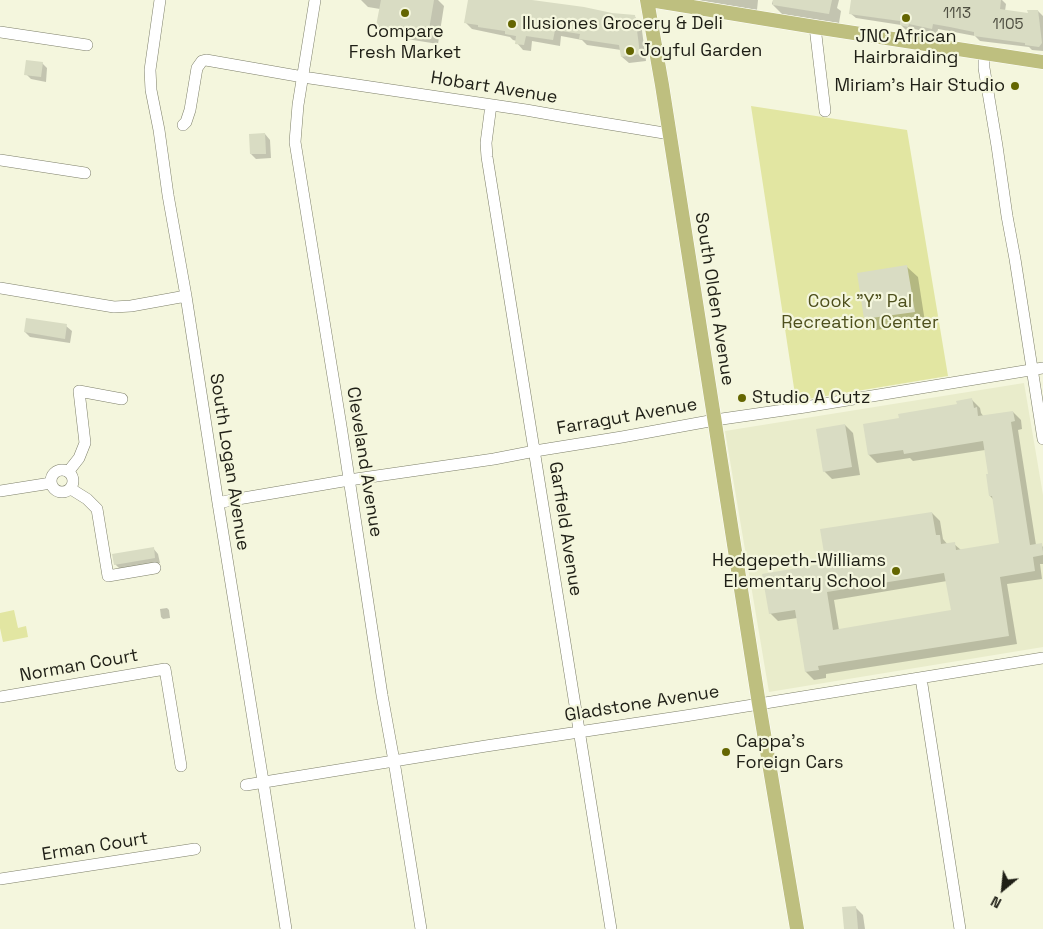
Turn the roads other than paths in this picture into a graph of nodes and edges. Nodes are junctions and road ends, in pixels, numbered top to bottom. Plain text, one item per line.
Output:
1 (160, 0) edge
2 (316, 0) edge
3 (648, 0) edge
4 (815, 27) junction
5 (0, 32) edge
6 (87, 45) dead end
7 (984, 53) junction
8 (1043, 62) edge
9 (303, 77) junction
10 (491, 105) junction
11 (825, 111) dead end
12 (183, 125) dead end
13 (670, 134) junction
14 (0, 160) edge
15 (85, 173) dead end
16 (0, 288) edge
17 (186, 296) junction
18 (1037, 369) edge
19 (122, 399) dead end
20 (715, 420) junction
21 (1043, 439) edge
22 (535, 450) junction
23 (68, 472) junction
24 (349, 480) junction
25 (51, 482) junction
26 (71, 489) junction
27 (0, 491) edge
28 (218, 503) junction
29 (156, 568) dead end
30 (1043, 658) edge
31 (921, 678) junction
32 (0, 697) edge
33 (759, 704) junction
34 (579, 732) junction
35 (394, 761) junction
36 (181, 766) dead end
37 (264, 781) junction
38 (246, 785) dead end
39 (195, 849) dead end
40 (0, 879) edge
41 (286, 929) edge
42 (420, 929) edge
43 (611, 929) edge
44 (796, 929) edge
45 (960, 929) edge

1 - 17 street, South Logan Avenue
2 - 9 street, Cleveland Avenue
3 - 4 main road
3 - 13 main road, South Olden Avenue
4 - 7 main road
4 - 11 street
5 - 6 street
7 - 8 main road
7 - 18 street
9 - 10 street, Hobart Avenue
9 - 12 street, Hobart Avenue
9 - 24 street, Cleveland Avenue
10 - 13 street, Hobart Avenue
10 - 22 street, Garfield Avenue
13 - 20 main road, South Olden Avenue
14 - 15 street
16 - 17 street
17 - 28 street, South Logan Avenue
18 - 20 street, Farragut Avenue
18 - 21 street
19 - 23 street
20 - 22 street, Farragut Avenue
20 - 33 main road, South Olden Avenue
22 - 24 street, Farragut Avenue
22 - 34 street, Garfield Avenue
23 - 25 street
23 - 26 street
24 - 28 street, Farragut Avenue
24 - 35 street, Cleveland Avenue
25 - 26 street
25 - 27 street
26 - 29 street
28 - 37 street, South Logan Avenue
30 - 31 street, Gladstone Avenue
31 - 33 street, Gladstone Avenue
31 - 45 street
32 - 36 street, Norman Court
33 - 34 street, Gladstone Avenue
33 - 44 main road, South Olden Avenue
34 - 35 street, Gladstone Avenue
34 - 43 street, Garfield Avenue
35 - 37 street, Gladstone Avenue
35 - 42 street, Cleveland Avenue
37 - 38 street, Gladstone Avenue
37 - 41 street, South Logan Avenue
39 - 40 street, Erman Court

